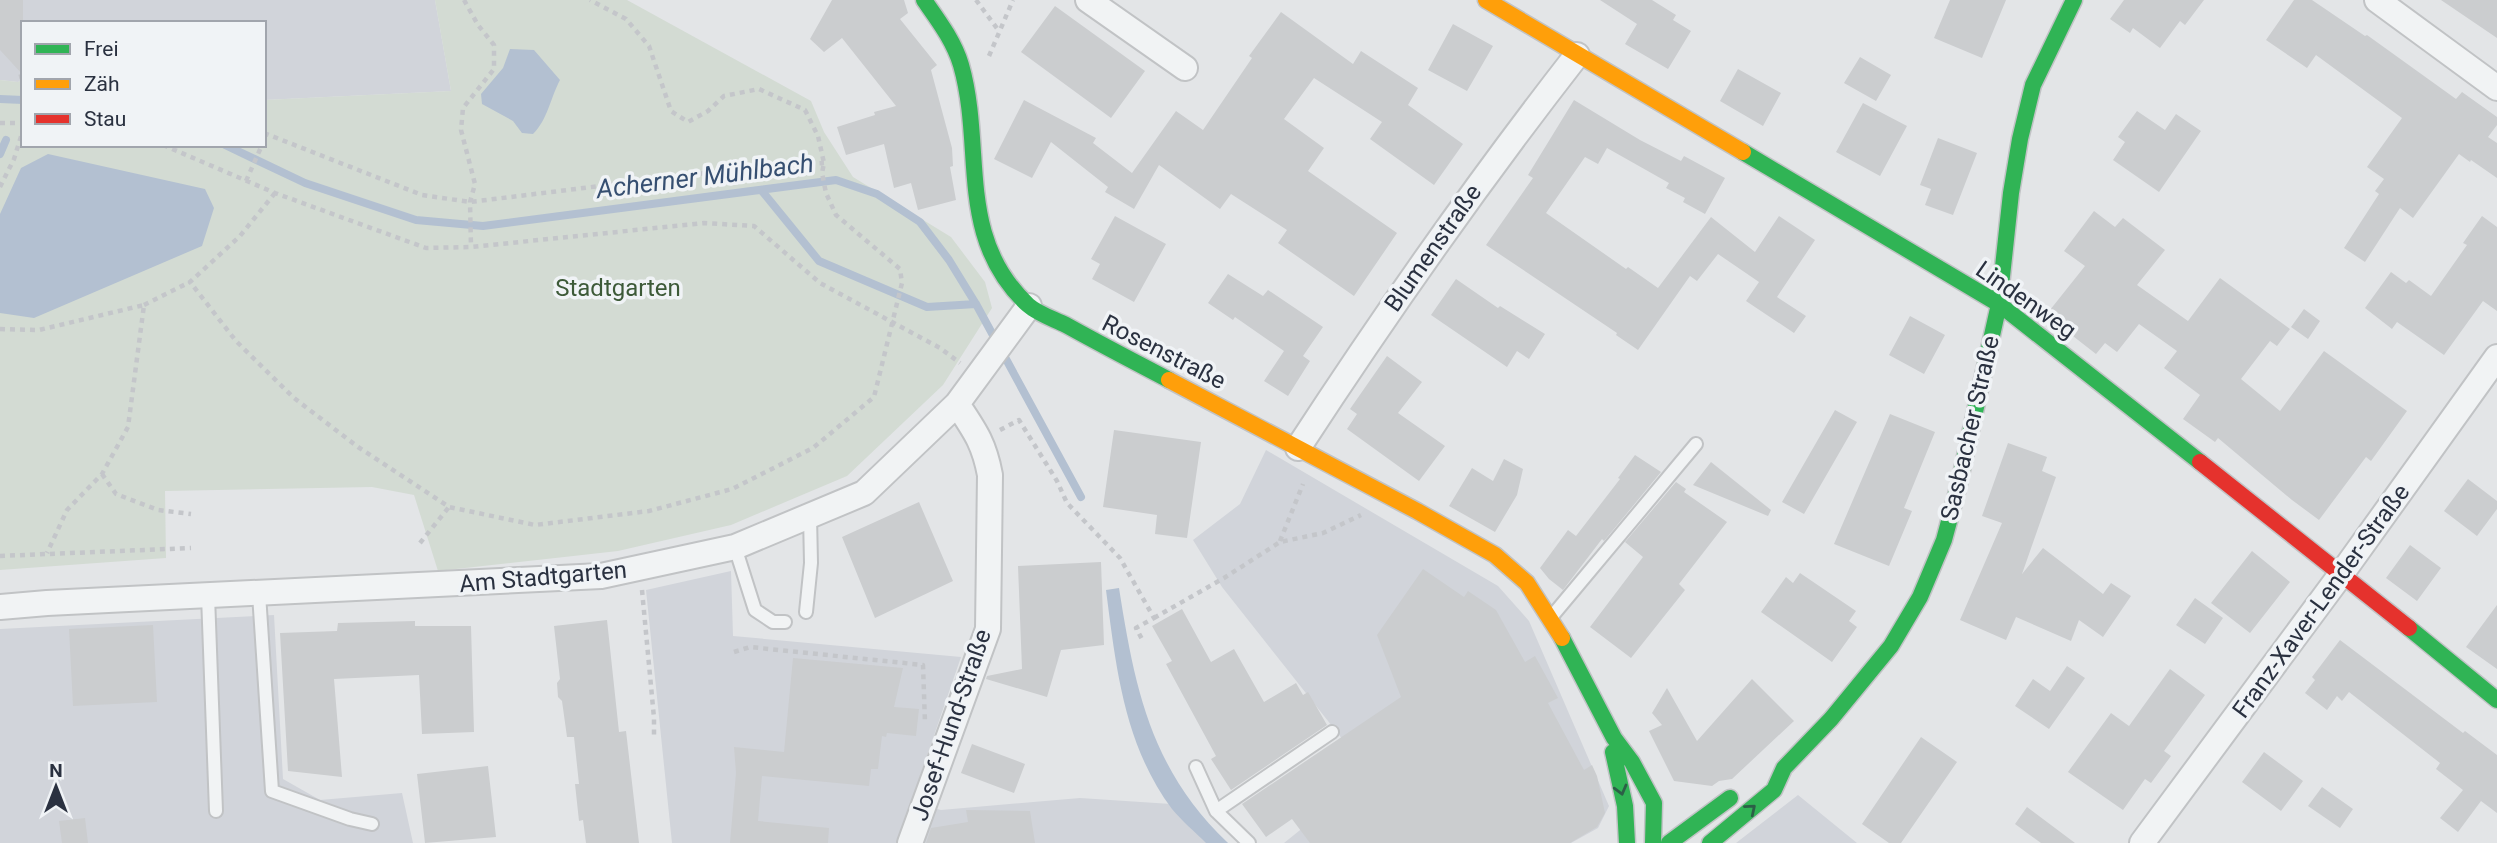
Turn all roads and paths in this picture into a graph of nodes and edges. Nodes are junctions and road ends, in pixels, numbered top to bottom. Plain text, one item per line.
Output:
1 (464, 0) edge
2 (590, 0) edge
3 (924, 0) edge
4 (976, 0) edge
5 (1013, 0) edge
6 (1088, 0) edge
7 (1486, 0) edge
8 (2377, 0) edge
9 (2069, 1) edge
10 (999, 31) junction
11 (1577, 55) junction
12 (989, 56) dead end
13 (1185, 68) dead end
14 (2497, 88) edge
15 (0, 123) edge
16 (21, 123) edge
17 (21, 136) edge
18 (266, 136) edge
19 (168, 147) edge
20 (261, 147) edge
21 (824, 163) junction
22 (246, 181) junction
23 (0, 187) edge
24 (275, 192) junction
25 (470, 202) junction
26 (471, 247) junction
27 (190, 282) junction
28 (1999, 303) junction
29 (144, 305) junction
30 (1029, 306) junction
31 (892, 323) junction
32 (0, 328) edge
33 (2497, 357) edge
34 (982, 369) junction
35 (957, 404) junction
36 (981, 439) junction
37 (1696, 444) dead end
38 (1306, 452) junction
39 (102, 474) junction
40 (1382, 492) junction
41 (449, 507) junction
42 (191, 514) dead end
43 (810, 516) junction
44 (1280, 542) junction
45 (420, 543) dead end
46 (191, 548) dead end
47 (735, 548) junction
48 (47, 553) junction
49 (0, 556) edge
50 (639, 568) junction
51 (2342, 573) junction
52 (258, 594) junction
53 (208, 596) junction
54 (0, 607) edge
55 (807, 612) dead end
56 (1154, 618) junction
57 (1551, 618) junction
58 (785, 622) dead end
59 (1143, 641) dead end
60 (734, 652) dead end
61 (2497, 700) edge
62 (1332, 733) dead end
63 (653, 735) dead end
64 (949, 736) junction
65 (1614, 738) junction
66 (1196, 767) dead end
67 (1784, 768) junction
68 (1763, 773) dead end
69 (1743, 788) dead end
70 (1654, 803) junction
71 (216, 811) dead end
72 (1216, 811) junction
73 (1704, 818) junction
74 (372, 824) dead end
75 (910, 843) edge
76 (1249, 843) edge
77 (1627, 843) edge
78 (1653, 843) edge
79 (1669, 843) edge
80 (1710, 843) edge
81 (2142, 843) edge

1 - 25 path
2 - 21 path
3 - 30 street, Rosenstraße
4 - 10 path
5 - 10 path
6 - 13 street
7 - 11 street, Lindenweg
8 - 14 street
9 - 28 street, Sasbacher Straße
10 - 12 path
11 - 28 street, Lindenweg
11 - 38 street, Blumenstraße
15 - 16 path
17 - 23 path
18 - 25 path
19 - 22 path
20 - 22 path
21 - 25 path
21 - 31 path
22 - 24 path
24 - 26 path
24 - 27 path
25 - 26 path
26 - 31 path
27 - 29 path
27 - 41 path
28 - 51 street, Lindenweg
28 - 67 street, Sasbacher Straße
29 - 32 path
29 - 39 path
30 - 34 street, Am Stadtgarten
30 - 38 street, Rosenstraße
31 - 34 path
31 - 41 path
33 - 51 street, Franz-Xaver-Lender-Straße
34 - 35 street, Am Stadtgarten
35 - 36 street, Josef-Hund-Straße
35 - 43 street, Am Stadtgarten
36 - 56 path
36 - 64 street, Josef-Hund-Straße
37 - 57 lane
38 - 40 street, Rosenstraße
38 - 44 path
39 - 42 path
39 - 48 path
40 - 44 path
40 - 57 street, Rosenstraße
41 - 45 path
43 - 47 street, Am Stadtgarten
43 - 55 lane
44 - 56 path
46 - 48 path
47 - 50 street, Am Stadtgarten
47 - 58 lane
48 - 49 path
50 - 52 street, Am Stadtgarten
50 - 63 path
51 - 61 street, Lindenweg
51 - 81 street, Franz-Xaver-Lender-Straße
52 - 53 street, Am Stadtgarten
52 - 74 lane
53 - 54 street, Am Stadtgarten
53 - 71 lane
56 - 59 path
57 - 65 street, Rosenstraße
60 - 64 path
62 - 72 lane
64 - 75 street, Josef-Hund-Straße
65 - 70 street, Rosenstraße
65 -> 77 street, Rosenstraße
66 - 72 lane
67 - 68 street
80 -> 67 street, Sasbacher Straße
69 - 73 street
70 - 73 street
70 - 78 street, Rosenstraße
72 - 76 lane
73 - 79 street

